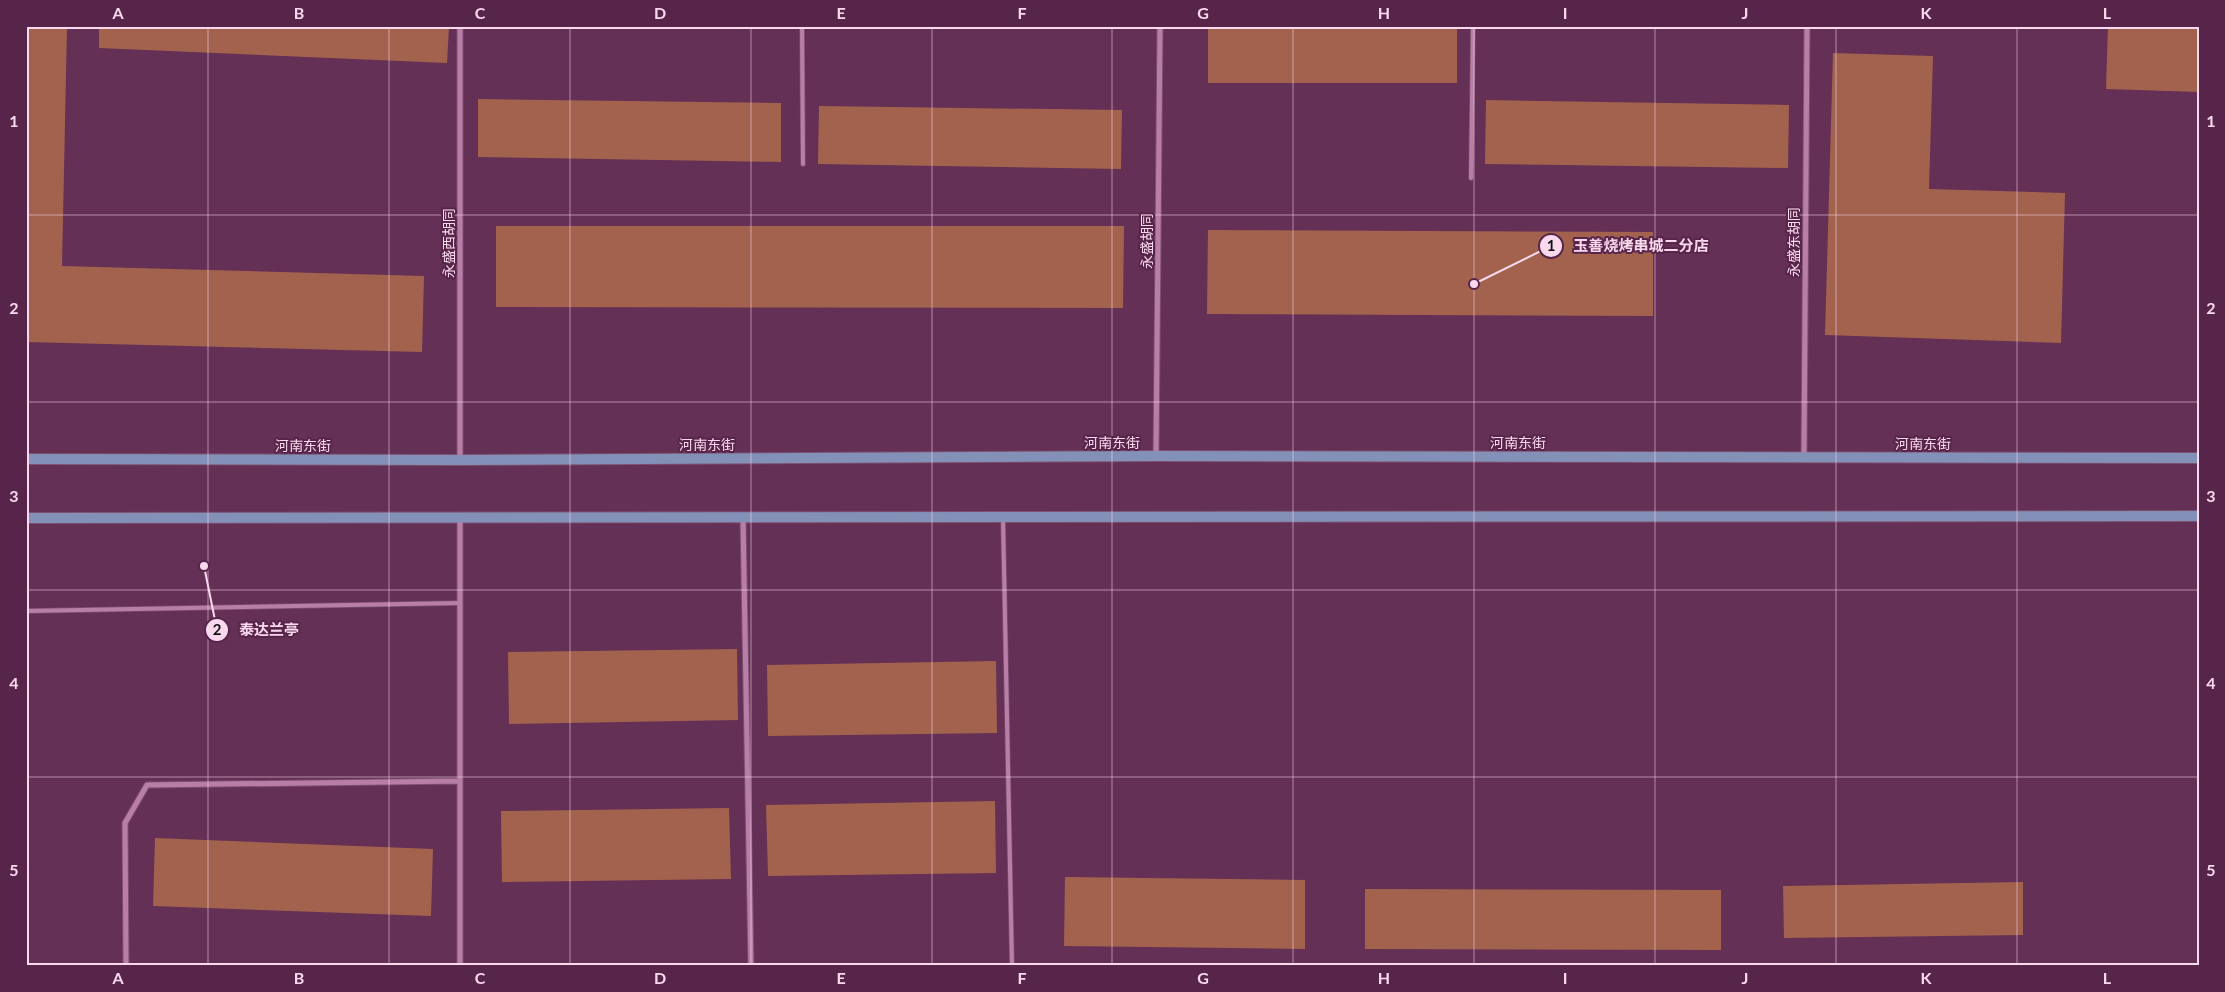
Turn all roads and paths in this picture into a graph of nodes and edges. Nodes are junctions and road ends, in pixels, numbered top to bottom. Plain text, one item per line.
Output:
1 (460, 26) edge
2 (802, 26) edge
3 (1160, 26) edge
4 (1473, 26) edge
5 (1807, 26) edge
6 (803, 164) dead end
7 (1471, 178) dead end
8 (1156, 456) junction
9 (1804, 457) junction
10 (2199, 458) edge
11 (26, 459) edge
12 (460, 460) junction
13 (2199, 516) edge
14 (26, 518) edge
15 (1002, 518) junction
16 (460, 519) junction
17 (743, 519) junction
18 (460, 603) junction
19 (26, 611) edge
20 (460, 781) junction
21 (126, 966) edge
22 (460, 966) edge
23 (751, 966) edge
24 (1012, 966) edge

1 - 12 street, 永盛西胡同
2 - 6 lane
3 - 8 street, 永盛胡同
4 - 7 lane
5 - 9 street, 永盛东胡同
8 - 9 main road, 河南东街
8 - 12 main road, 河南东街
9 - 10 main road, 河南东街
11 - 12 main road, 河南东街
13 - 15 main road
14 - 16 main road
15 - 17 main road
15 - 24 lane
16 - 17 main road
16 - 18 street
17 - 23 street
18 - 19 lane
18 - 20 street
20 - 21 street
20 - 22 street

